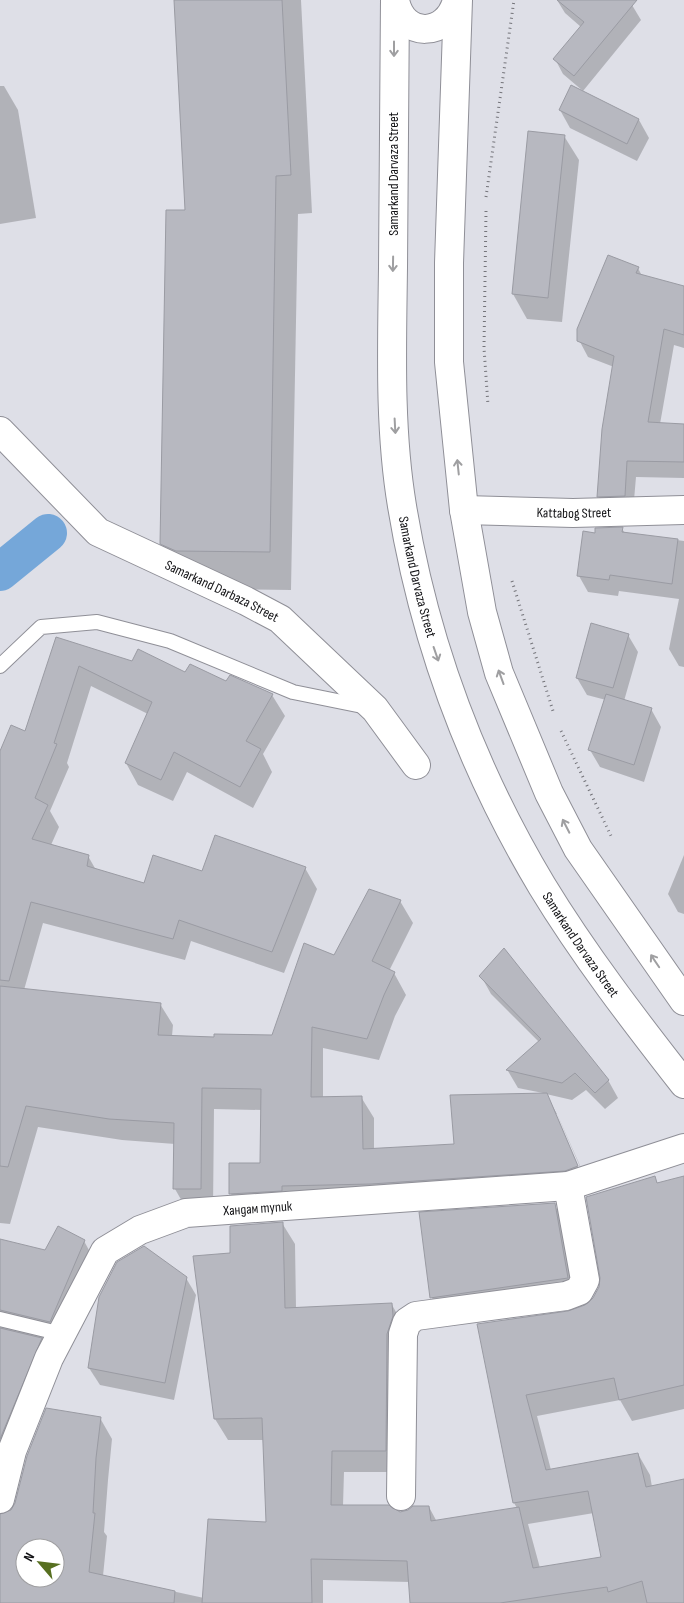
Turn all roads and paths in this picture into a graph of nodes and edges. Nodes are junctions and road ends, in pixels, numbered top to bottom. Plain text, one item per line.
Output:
1 (395, 0) edge
2 (458, 0) edge
3 (4, 436) edge
4 (464, 510) junction
5 (684, 510) edge
6 (0, 666) edge
7 (375, 709) junction
8 (416, 765) dead end
9 (684, 1001) edge
10 (684, 1084) edge
11 (684, 1148) edge
12 (568, 1186) junction
13 (0, 1319) edge
14 (62, 1334) junction
15 (401, 1496) dead end
16 (0, 1499) edge

1 - 2 main road
1 -> 10 main road, Samarkand Darvaza Street
4 -> 2 main road
3 - 7 main road, Samarkand Darbaza Street
4 - 5 main road, Kattabog Street
9 -> 4 main road
6 - 7 lane
7 - 8 main road, Samarkand Darbaza Street
11 - 12 main road, Хандам тупик
12 - 14 main road, Хандам тупик
12 - 15 main road
13 - 14 lane
14 - 16 main road, Хандам тупик

